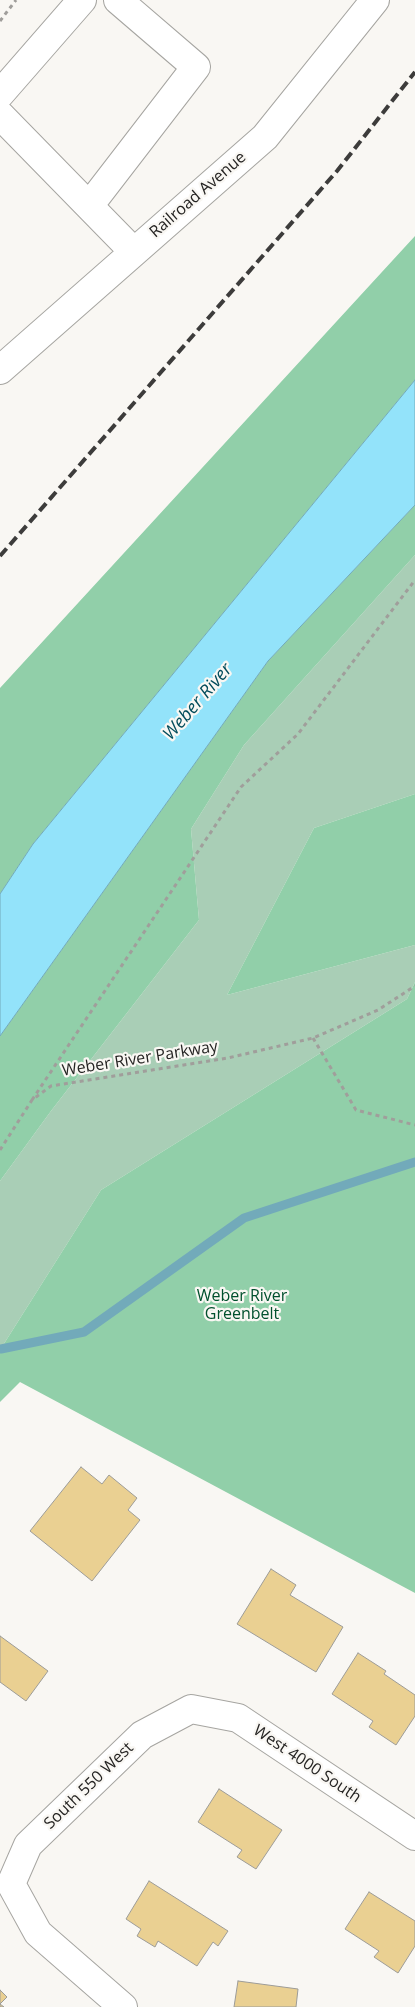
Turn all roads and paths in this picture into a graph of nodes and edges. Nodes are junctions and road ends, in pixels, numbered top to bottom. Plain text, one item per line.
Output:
1 (16, 0) edge
2 (82, 0) edge
3 (118, 0) edge
4 (375, 0) edge
5 (0, 21) edge
6 (0, 94) edge
7 (0, 114) edge
8 (89, 206) junction
9 (134, 252) junction
10 (0, 370) edge
11 (415, 580) edge
12 (415, 986) edge
13 (313, 1038) junction
14 (32, 1100) junction
15 (415, 1125) edge
16 (0, 1150) edge
17 (191, 1709) joint
18 (415, 1836) edge
19 (123, 2007) edge

1 - 5 path
2 - 6 street
3 - 8 street
4 - 9 street, Railroad Avenue
7 - 8 street
8 - 9 street
9 - 10 street, Railroad Avenue
11 - 14 path
12 - 13 path, Weber River Parkway
13 - 14 path, Weber River Parkway
13 - 15 path
14 - 16 path, Weber River Parkway
17 - 18 street, West 4000 South
17 - 19 street, South 550 West

